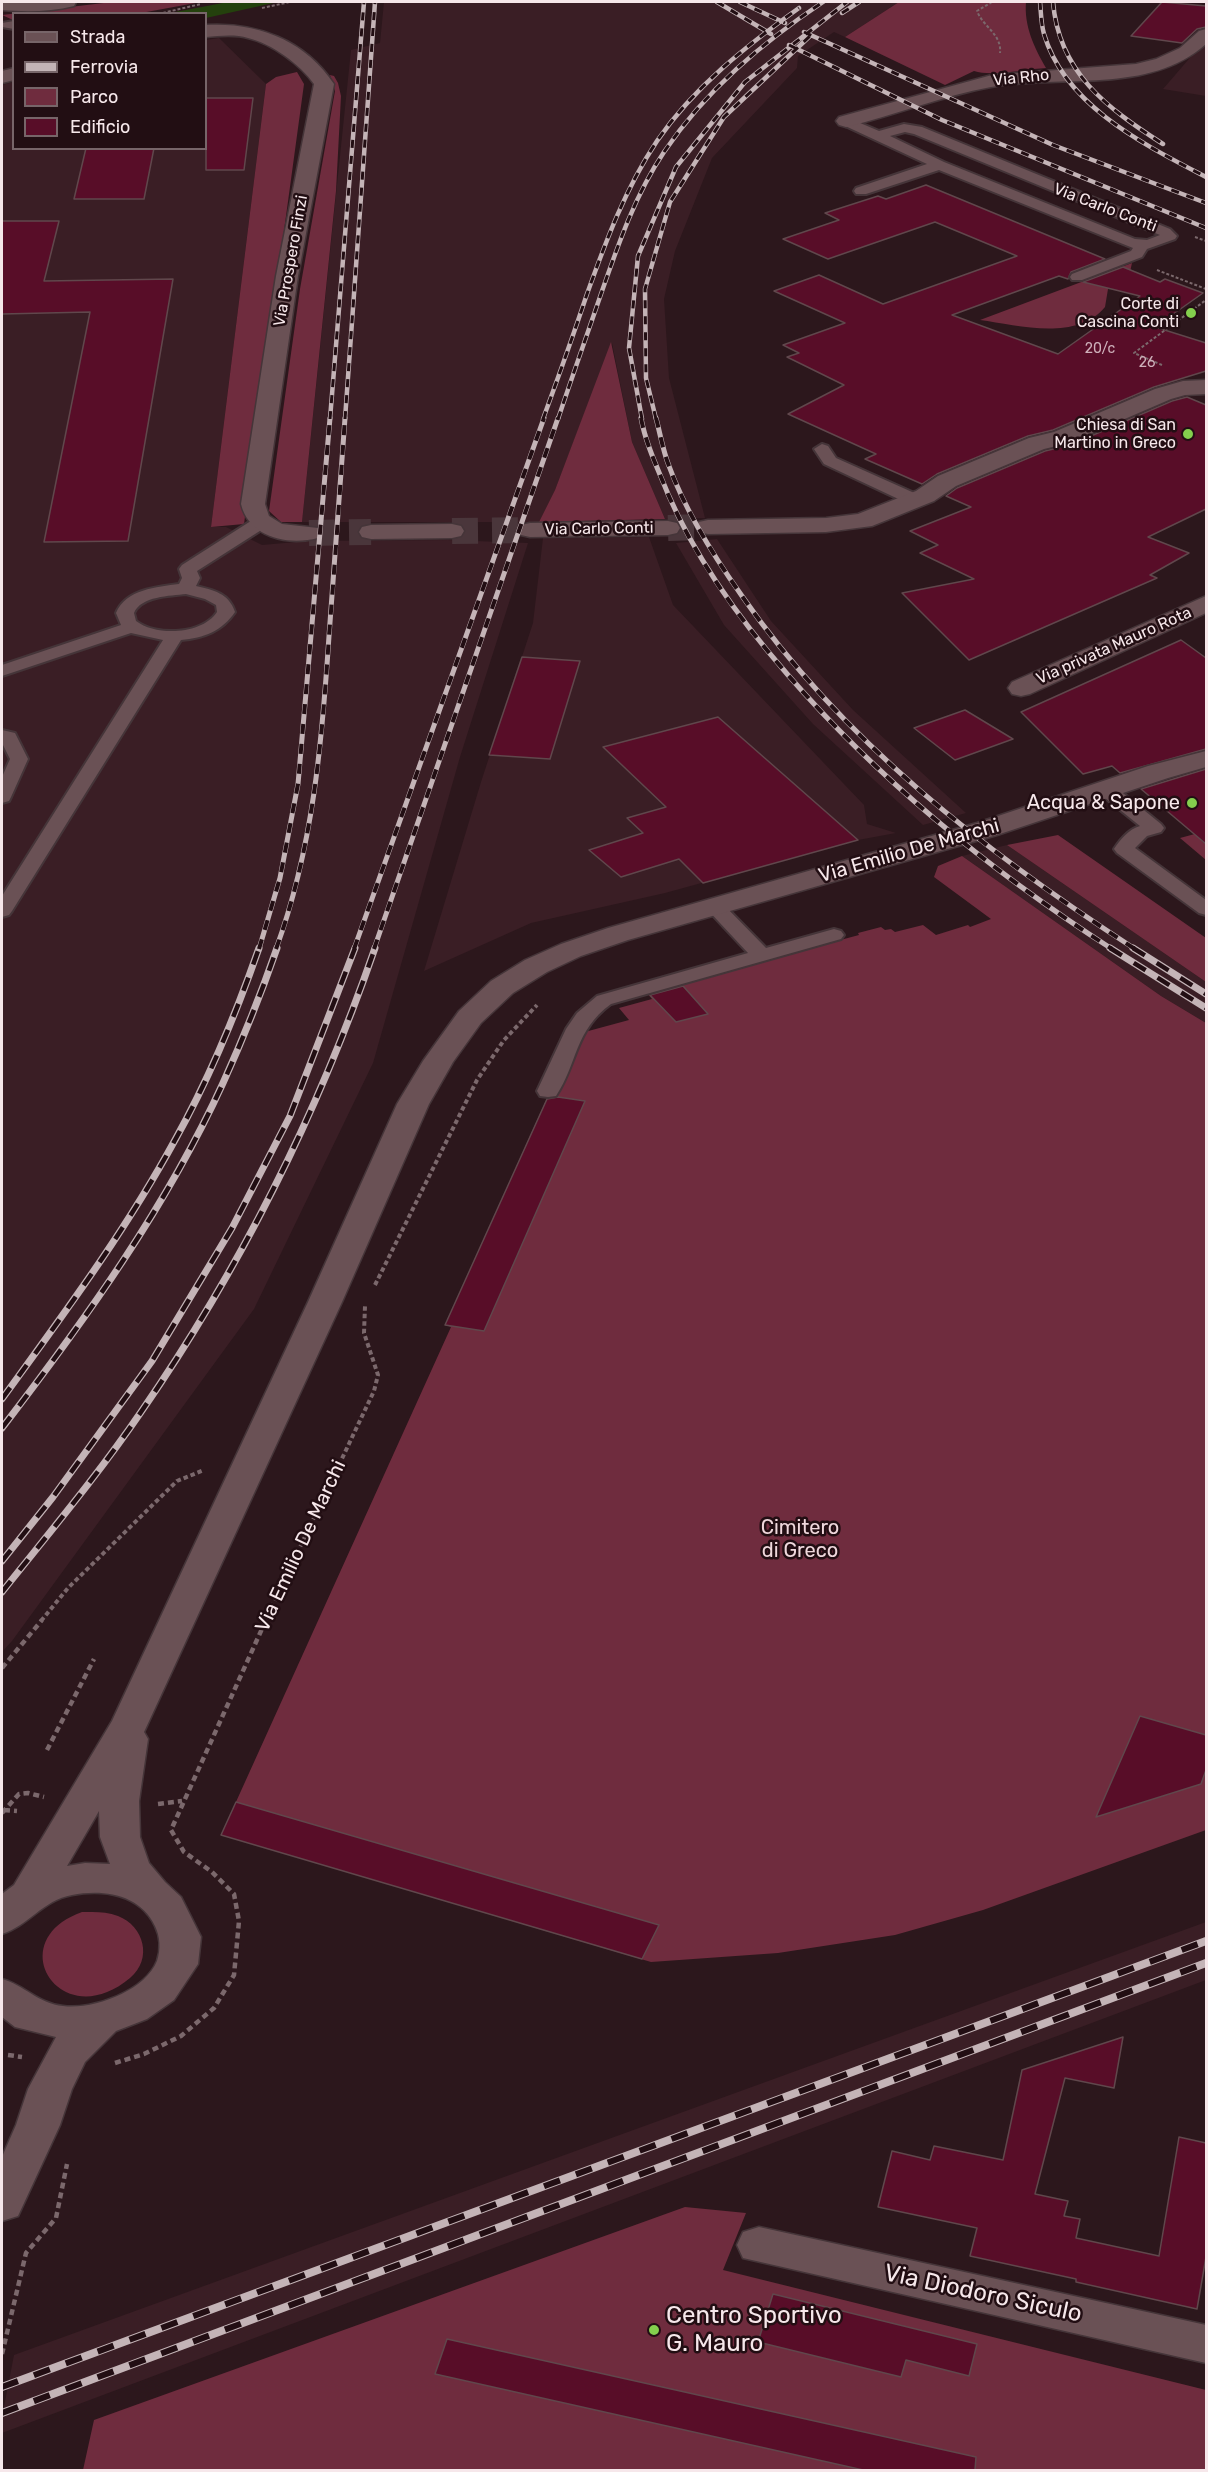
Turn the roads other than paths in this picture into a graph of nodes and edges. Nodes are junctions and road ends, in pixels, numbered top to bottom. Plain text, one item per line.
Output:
1 (67, 2) edge
2 (4, 5) edge
3 (32, 10) edge
4 (207, 31) edge
5 (1206, 35) edge
6 (853, 124) joint
7 (877, 136) junction
8 (939, 165) junction
9 (861, 191) dead end
10 (1142, 245) junction
11 (1077, 277) dead end
12 (1206, 385) edge
13 (822, 449) dead end
14 (915, 500) junction
15 (260, 523) junction
16 (708, 527) tunnel mouth
17 (668, 528) tunnel mouth
18 (530, 530) tunnel mouth
19 (452, 531) tunnel mouth
20 (371, 532) tunnel mouth
21 (309, 533) tunnel mouth
22 (186, 589) junction
23 (1206, 604) edge
24 (132, 627) junction
25 (174, 636) junction
26 (2, 672) edge
27 (1021, 688) dead end
28 (2, 736) edge
29 (1206, 759) edge
30 (1106, 789) junction
31 (2, 798) edge
32 (715, 907) junction
33 (1206, 909) edge
34 (2, 911) edge
35 (834, 935) dead end
36 (761, 955) junction
37 (548, 1091) dead end
38 (131, 1722) junction
39 (149, 1891) junction
40 (12, 1906) edge
41 (2, 1995) edge
42 (100, 2020) junction
43 (2, 2203) edge
44 (759, 2245) dead end
45 (1206, 2344) edge

1 - 3 street
2 - 3 street
4 - 15 street, Via Prospero Finzi
5 - 6 street, Via Rho
6 - 7 lane, Via Carlo Conti
7 - 8 lane, Via Carlo Conti
7 - 10 lane, Via Carlo Conti
8 - 9 lane
8 - 10 lane, Via Carlo Conti
10 - 11 lane
12 - 14 street
13 - 14 lane
14 - 16 street
15 - 21 street
15 - 22 lane
17 - 18 street, Via Carlo Conti
19 - 20 street
22 - 24 lane
22 - 25 lane
23 - 27 street, Via privata Mauro Rota
24 - 25 lane
24 - 26 lane
25 - 34 lane
28 - 31 lane
29 - 30 street, Via Emilio De Marchi
30 - 32 street, Via Emilio De Marchi
30 - 33 lane
32 - 36 lane
32 - 38 street, Via Emilio De Marchi
35 - 36 lane
36 - 37 lane
38 - 39 street, Via Emilio De Marchi
38 - 40 street, Via Emilio De Marchi
39 - 40 street, Via Emilio De Marchi
39 - 42 street, Via Emilio De Marchi
41 - 42 street, Via Emilio De Marchi
42 - 43 street, Via Emilio De Marchi
44 - 45 street, Via Diodoro Siculo

